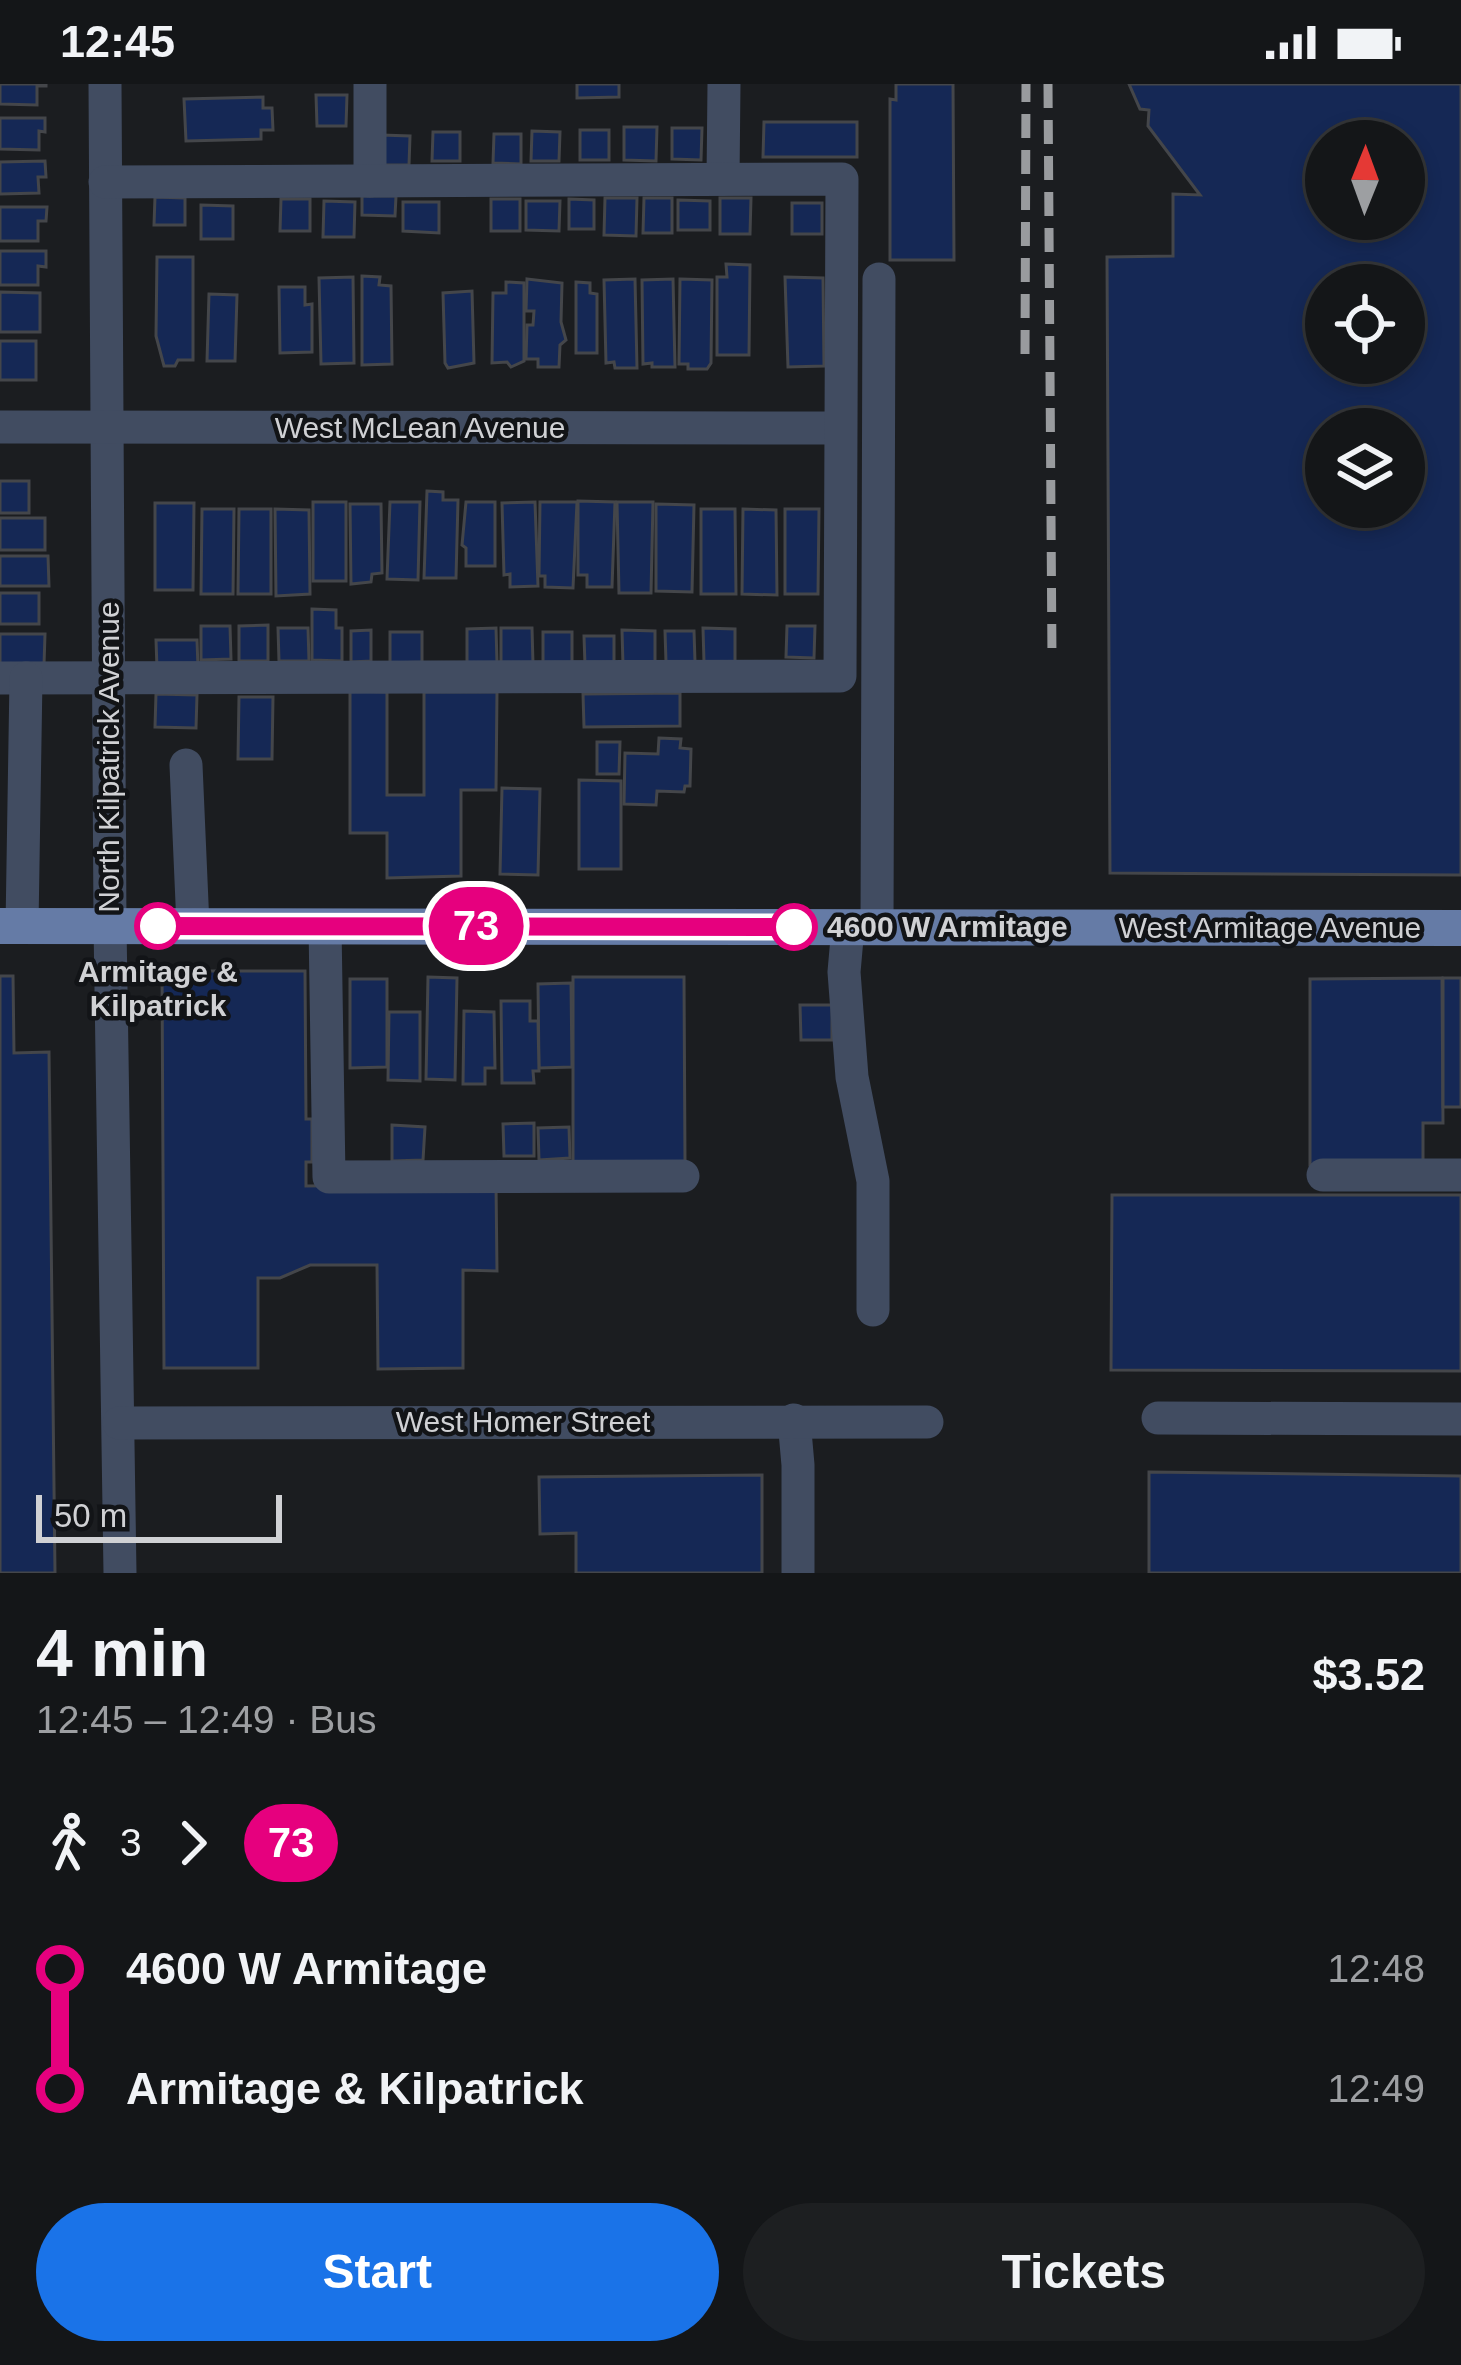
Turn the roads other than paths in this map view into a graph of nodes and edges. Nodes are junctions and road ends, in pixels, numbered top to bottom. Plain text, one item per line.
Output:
1 (105, 84) edge
2 (370, 84) edge
3 (724, 84) edge
4 (723, 179) junction
5 (370, 181) junction
6 (105, 182) junction
7 (879, 279) dead end
8 (0, 427) edge
9 (106, 428) junction
10 (840, 428) junction
11 (13, 678) edge
12 (108, 678) junction
13 (186, 765) dead end
14 (110, 925) junction
15 (11, 926) edge
16 (193, 926) junction
17 (325, 926) junction
18 (862, 927) junction
19 (1461, 928) edge
20 (1323, 1175) dead end
21 (1461, 1175) edge
22 (683, 1176) dead end
23 (873, 1310) dead end
24 (1158, 1418) dead end
25 (1461, 1419) edge
26 (794, 1420) junction
27 (927, 1422) dead end
28 (118, 1424) junction
29 (120, 1573) edge
30 (799, 1573) edge

1 - 6 street, North Kilpatrick Avenue
2 - 5 street
3 - 4 street
4 - 5 street
4 - 10 street
5 - 6 street
6 - 9 street, North Kilpatrick Avenue
7 - 18 street
8 - 9 street, West McLean Avenue
9 - 10 street, West McLean Avenue
9 - 12 street, North Kilpatrick Avenue
10 - 12 street
11 - 12 street
11 - 15 street
12 - 14 street, North Kilpatrick Avenue
13 - 16 street
14 - 15 main road, West Armitage Avenue
14 - 16 main road, West Armitage Avenue
14 - 28 street, North Kilpatrick Avenue
16 - 17 main road, West Armitage Avenue
17 - 18 main road, West Armitage Avenue
17 - 22 street
18 - 19 main road, West Armitage Avenue
18 - 23 street
20 - 21 street
24 - 25 street
26 - 27 street, West Homer Street
26 - 28 street, West Homer Street
26 - 30 street
28 - 29 street, North Kilpatrick Avenue

